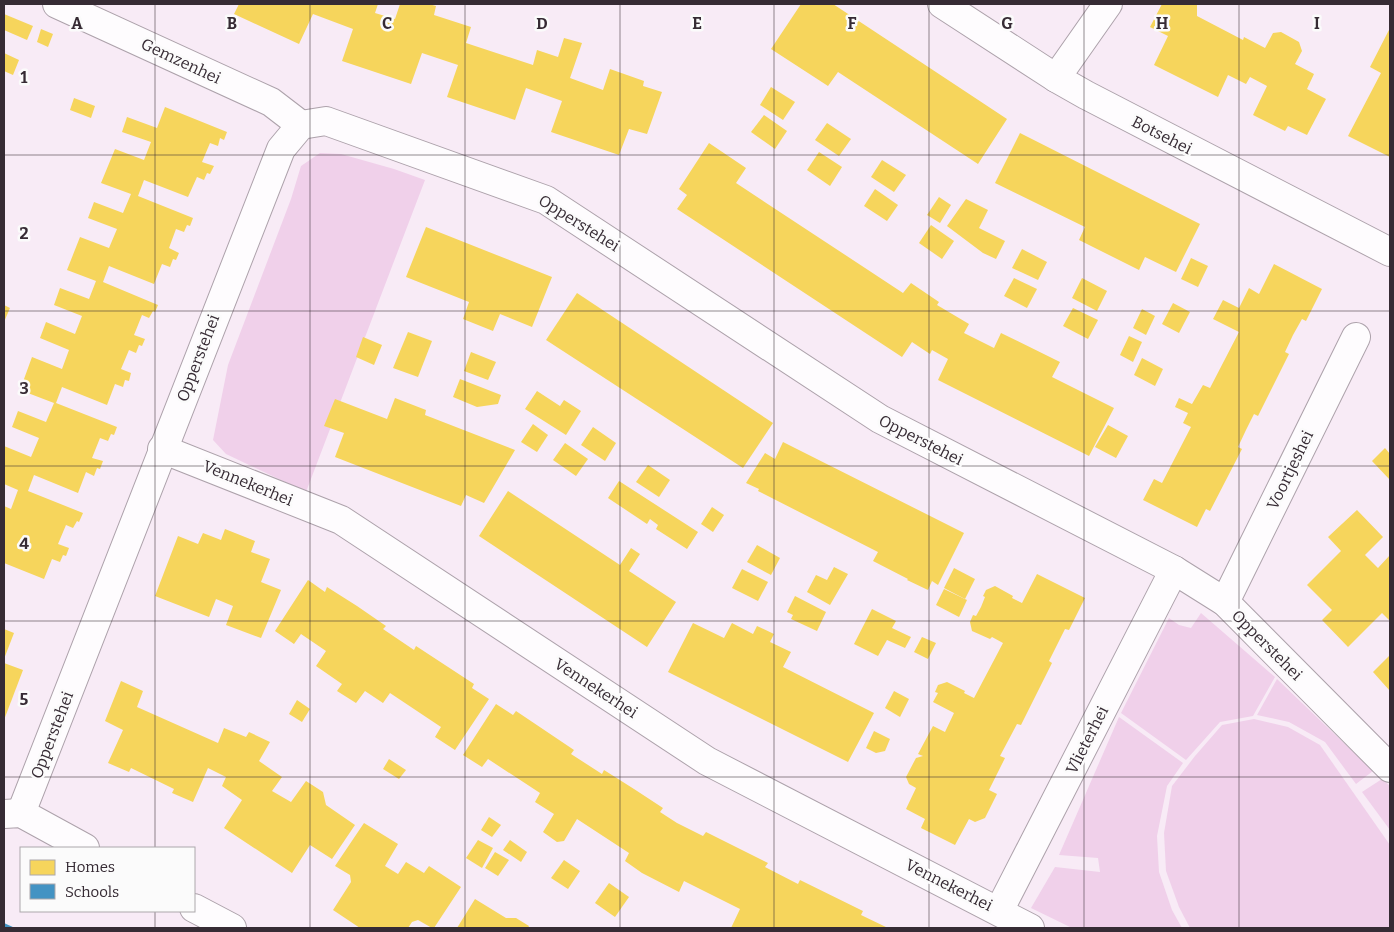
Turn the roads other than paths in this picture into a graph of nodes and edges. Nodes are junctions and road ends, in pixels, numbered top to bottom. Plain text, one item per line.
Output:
1 (57, 4) edge
2 (942, 4) edge
3 (1108, 4) edge
4 (1056, 78) junction
5 (301, 125) junction
6 (1390, 252) edge
7 (1356, 337) dead end
8 (162, 449) junction
9 (1174, 570) junction
10 (1225, 602) junction
11 (1390, 768) edge
12 (12, 814) edge
13 (83, 847) edge
14 (195, 909) edge
15 (195, 909) edge
16 (998, 911) junction
17 (221, 928) edge
18 (232, 928) edge
19 (1030, 928) edge

1 - 5 street, Gemzenhei
2 - 4 street, Botsehei
3 - 4 street
4 - 6 street, Botsehei
5 - 8 street, Opperstehei
5 - 9 street, Opperstehei
7 - 10 street, Voortjeshei
8 - 12 street, Opperstehei
8 - 16 street, Vennekerhei
9 - 10 street, Opperstehei
9 - 16 street, Vlieterhei
10 - 11 street, Opperstehei
12 - 13 street
14 - 17 street
15 - 18 street
16 - 19 street, Vennekerhei

